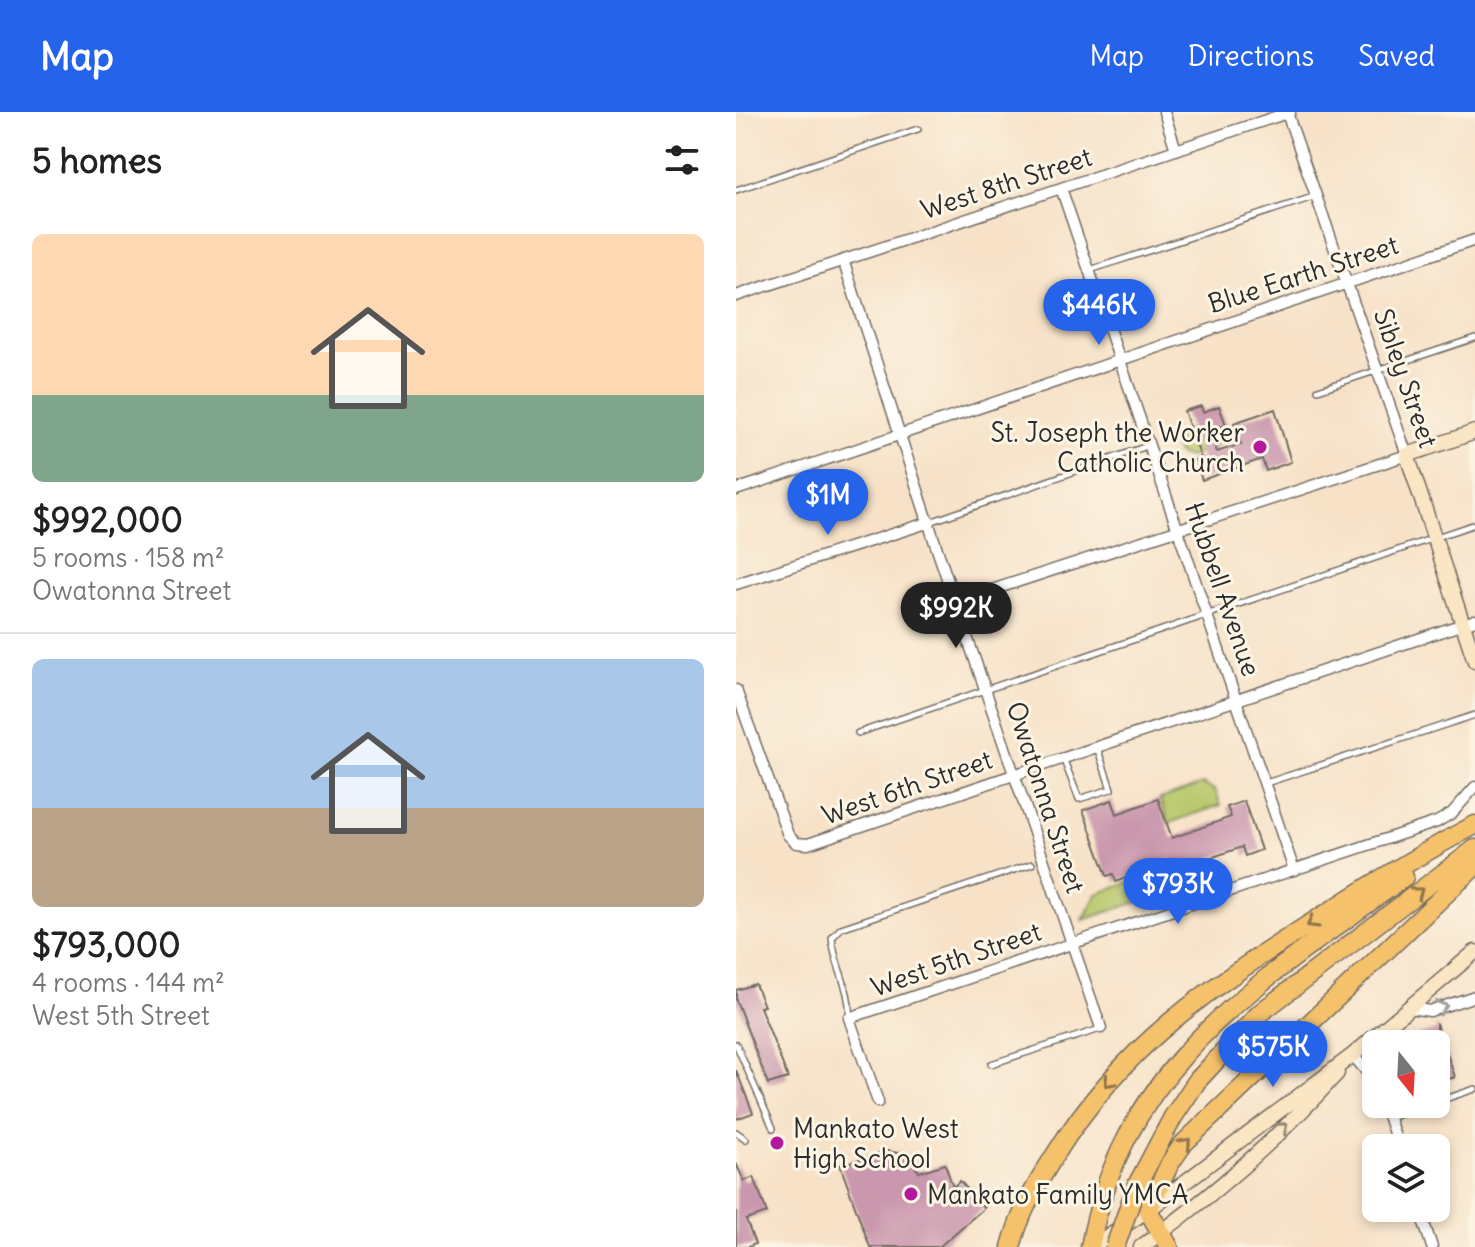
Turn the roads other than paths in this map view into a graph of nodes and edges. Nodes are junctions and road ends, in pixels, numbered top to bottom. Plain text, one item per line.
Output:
1 (1164, 112) edge
2 (1289, 112) edge
3 (1260, 117) edge
4 (918, 129) dead end
5 (1176, 150) junction
6 (1061, 188) junction
7 (736, 190) edge
8 (1317, 195) junction
9 (1475, 240) edge
10 (843, 260) junction
11 (1090, 270) junction
12 (1348, 283) junction
13 (736, 296) edge
14 (1475, 338) edge
15 (1121, 357) junction
16 (1378, 371) junction
17 (1318, 390) dead end
18 (899, 432) junction
19 (1475, 432) edge
20 (1151, 445) junction
21 (1407, 455) junction
22 (736, 490) edge
23 (930, 522) junction
24 (1475, 524) edge
25 (1179, 528) junction
26 (1434, 538) junction
27 (736, 584) edge
28 (958, 601) junction
29 (1209, 614) junction
30 (1469, 622) edge
31 (1475, 661) edge
32 (736, 690) edge
33 (987, 690) junction
34 (1238, 700) junction
35 (1475, 715) edge
36 (858, 733) dead end
37 (1096, 747) junction
38 (1063, 758) junction
39 (1015, 773) junction
40 (1266, 783) junction
41 (1475, 787) edge
42 (1475, 825) edge
43 (1475, 849) edge
44 (1032, 864) dead end
45 (1475, 866) edge
46 (1294, 870) junction
47 (1071, 943) junction
48 (1472, 953) edge
49 (1475, 996) edge
50 (1409, 1008) junction
51 (849, 1018) junction
52 (1101, 1028) joint
53 (736, 1044) edge
54 (1353, 1055) junction
55 (991, 1064) dead end
56 (1362, 1066) edge
57 (1475, 1089) edge
58 (1450, 1097) edge
59 (878, 1102) dead end
60 (1389, 1118) edge
61 (773, 1128) dead end
62 (736, 1132) edge
63 (1394, 1134) edge
64 (746, 1139) dead end
65 (1148, 1210) junction
66 (1424, 1222) edge
67 (1155, 1243) edge
68 (1011, 1247) edge
69 (1090, 1247) edge
70 (1115, 1247) edge
71 (1432, 1247) edge

1 - 5 street
2 - 3 street, West 8th Street
2 - 8 street, Sibley Street
3 - 5 street, West 8th Street
4 - 7 lane
5 - 6 street, West 8th Street
6 - 10 street, West 8th Street
6 - 11 street, Hubbell Avenue
8 - 11 lane
8 - 12 street, Sibley Street
9 - 12 street, Blue Earth Street
10 - 13 street, West 8th Street
10 - 18 street, Owatonna Street
11 - 15 street, Hubbell Avenue
12 - 15 street, Blue Earth Street
12 - 16 street, Sibley Street
14 - 16 lane
15 - 18 street, Blue Earth Street
15 - 20 street, Hubbell Avenue
16 - 17 lane
16 - 21 street, Sibley Street
18 - 22 street, Blue Earth Street
18 - 23 street, Owatonna Street
19 - 21 main road
20 - 23 lane
20 - 25 street, Hubbell Avenue
21 - 25 street
21 - 26 main road, Sibley Street
23 - 27 street
23 - 28 street, Owatonna Street
24 - 26 lane
25 - 28 street
25 - 29 street, Hubbell Avenue
26 - 29 lane
26 - 30 main road, Sibley Street
28 - 33 street, Owatonna Street
29 - 33 lane
29 - 34 street, Hubbell Avenue
30 - 31 main road, Sibley Street
30 - 34 street, West 6th Street
32 - 39 street, West 6th Street
33 - 36 lane
33 - 39 street, Owatonna Street
34 - 37 street, West 6th Street
34 - 40 street, Hubbell Avenue
35 - 40 lane
37 - 38 street, West 6th Street
37 - 38 lane
38 - 39 street, West 6th Street
39 - 47 street, Owatonna Street
40 - 46 street, Hubbell Avenue
41 - 46 street, West 5th Street
42 -> 68 highway
42 - 69 highway
70 -> 43 highway, bridge
44 - 51 lane
65 -> 45 highway
46 - 47 street, West 5th Street
47 - 51 street, West 5th Street
47 - 52 street, Owatonna Street
48 - 50 main road
50 -> 49 street
50 - 54 main road
51 - 59 street
52 - 55 lane
53 - 61 lane
54 - 56 street
54 - 65 main road
67 -> 54 main road
57 - 58 lane
60 - 63 street
62 - 64 lane
65 - 67 highway
65 - 69 main road
66 - 71 street

